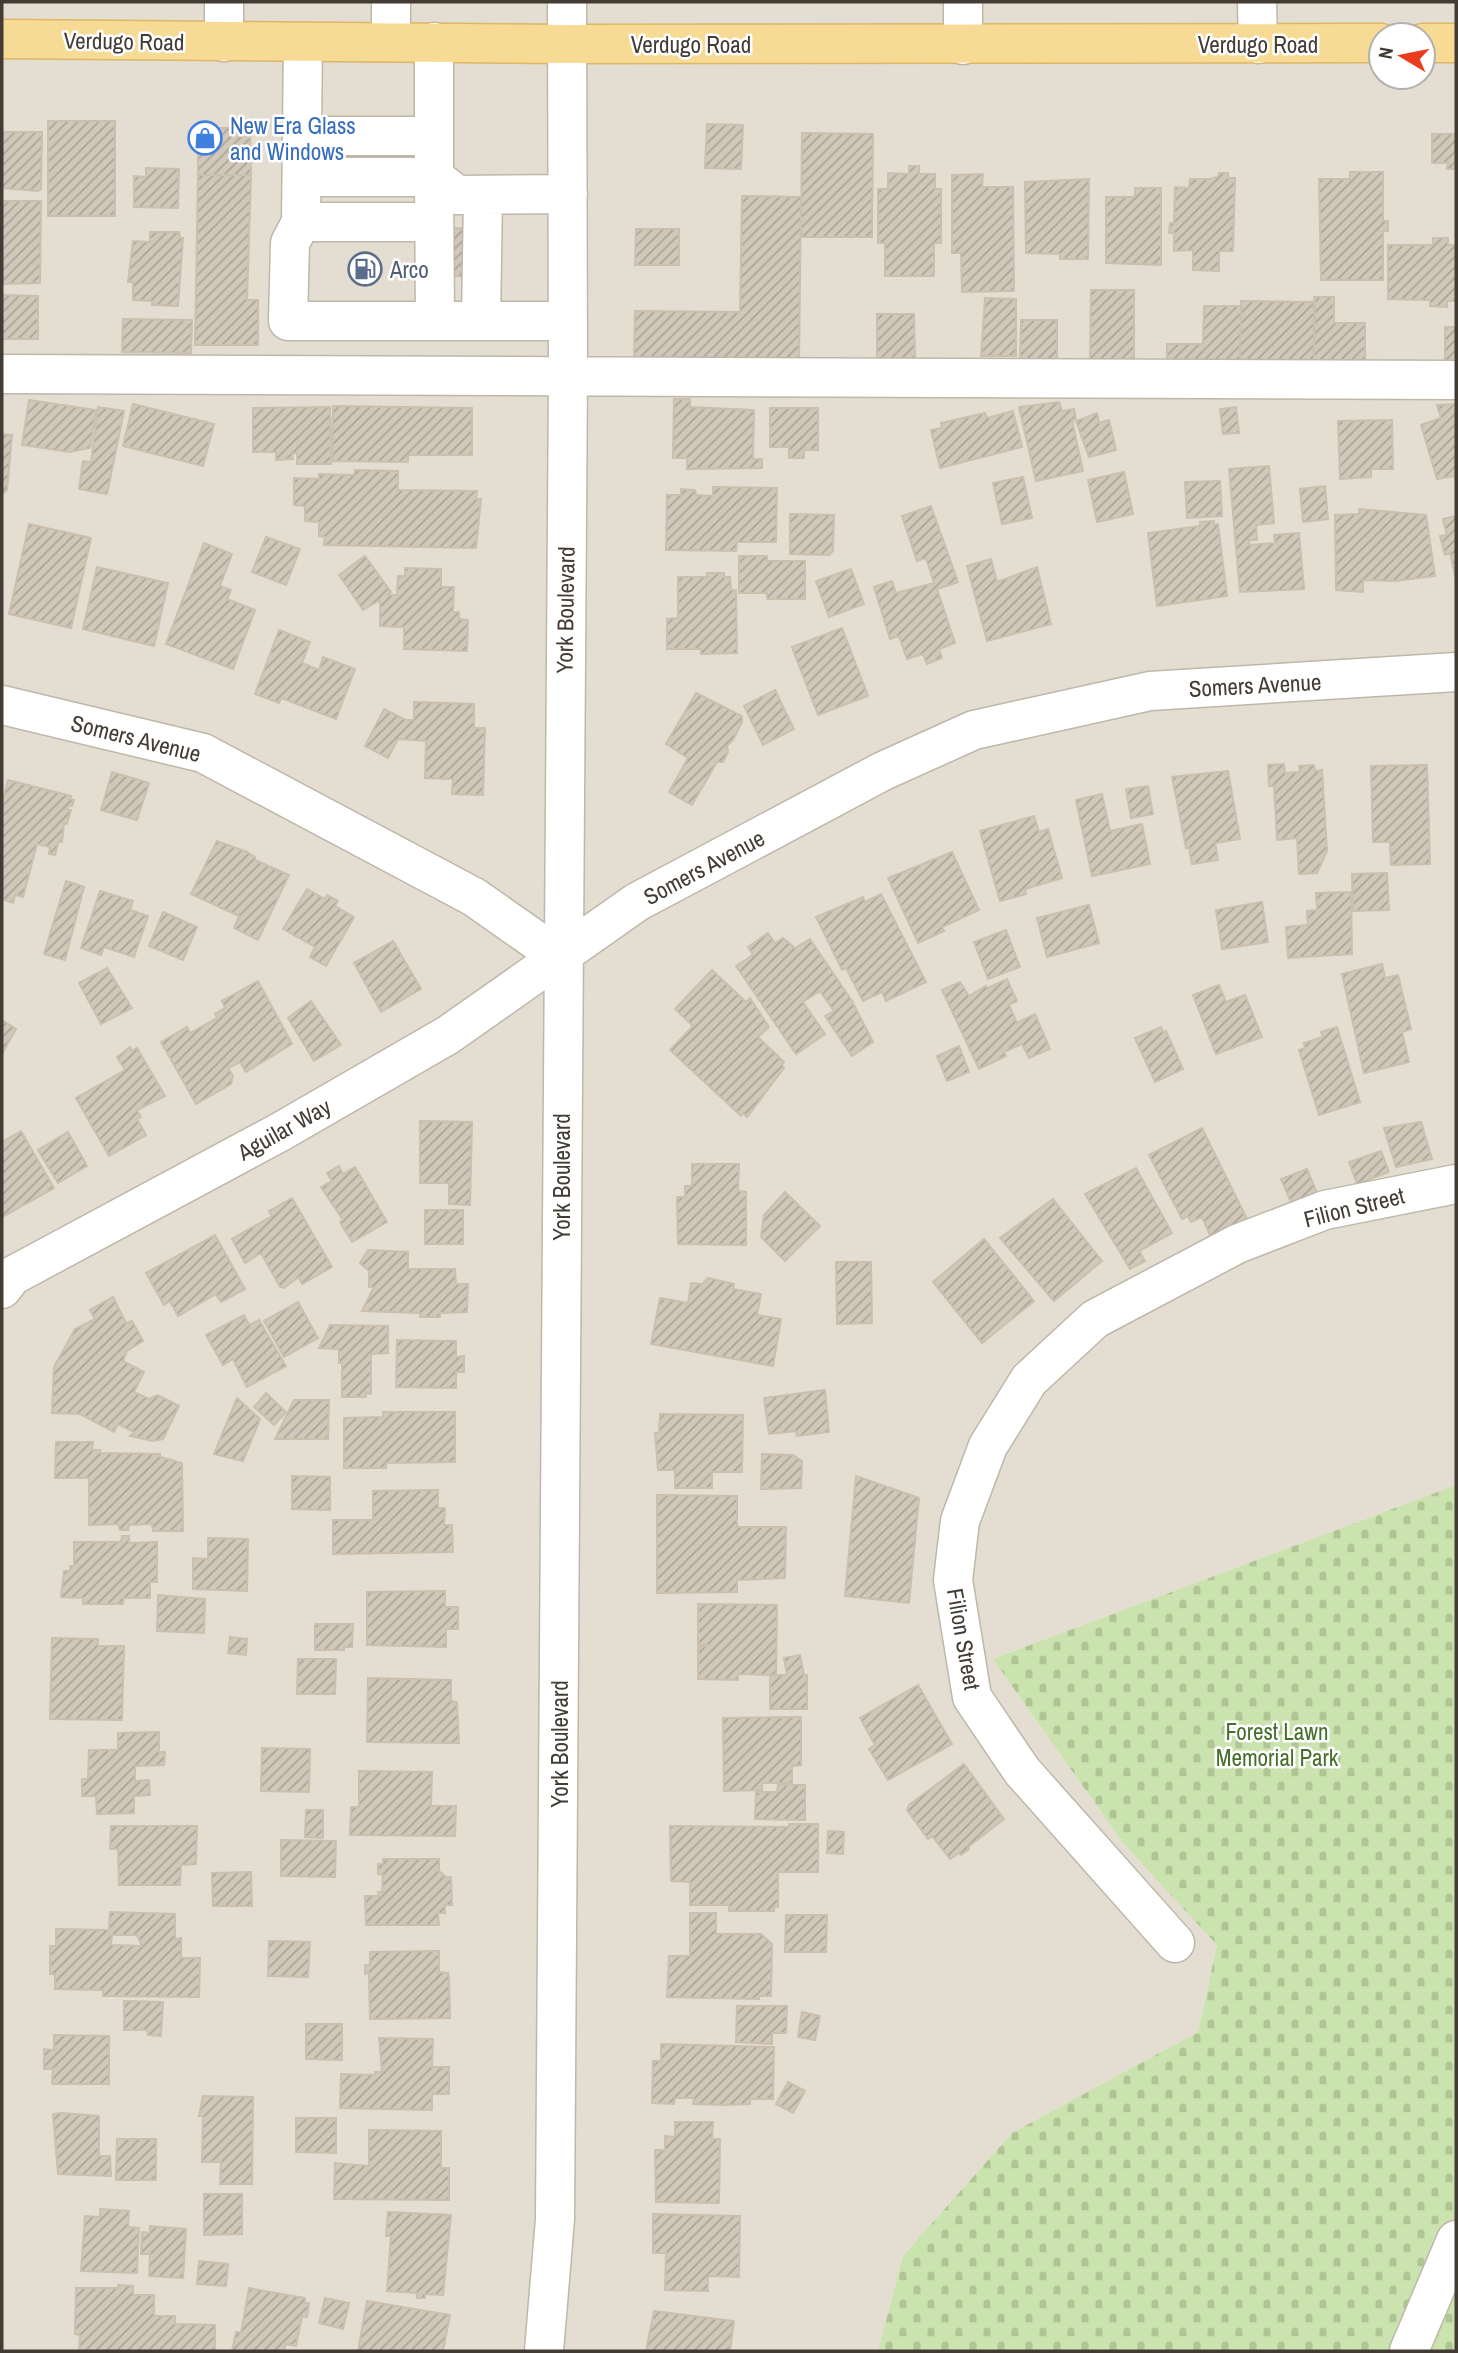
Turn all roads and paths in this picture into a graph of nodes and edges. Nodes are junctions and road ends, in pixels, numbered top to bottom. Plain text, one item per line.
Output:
1 (224, 2) edge
2 (391, 2) edge
3 (567, 2) edge
4 (963, 2) edge
5 (1257, 2) edge
6 (2, 39) edge
7 (224, 42) junction
8 (303, 42) junction
9 (391, 42) junction
10 (434, 42) junction
11 (1367, 43) edge
12 (1437, 43) edge
13 (1456, 43) edge
14 (566, 44) junction
15 (1258, 44) junction
16 (963, 45) junction
17 (302, 136) junction
18 (434, 136) junction
19 (302, 177) junction
20 (568, 194) junction
21 (452, 197) junction
22 (300, 222) junction
23 (458, 321) junction
24 (568, 321) junction
25 (2, 374) edge
26 (568, 375) junction
27 (1456, 380) edge
28 (1456, 672) edge
29 (2, 705) edge
30 (561, 958) junction
31 (1456, 1184) edge
32 (2, 1289) edge
33 (1175, 1943) dead end
34 (1456, 2240) edge
35 (544, 2351) edge
36 (1409, 2351) edge

1 - 7 street
2 - 9 street
3 - 14 street, York Boulevard
4 - 16 street
5 - 15 street
6 - 7 main road, Verdugo Road
7 - 8 main road, Verdugo Road
8 - 9 main road, Verdugo Road
8 - 17 street
9 - 10 main road, Verdugo Road
10 - 14 main road, Verdugo Road
10 - 18 street
11 - 15 main road, Verdugo Road
12 - 13 main road
14 - 16 main road, Verdugo Road
14 - 20 street, York Boulevard
15 - 16 main road, Verdugo Road
17 - 18 street
17 - 19 street
18 - 21 street
19 - 21 street
19 - 22 street
20 - 21 street
20 - 24 street, York Boulevard
21 - 22 street
21 - 23 street
21 - 23 street
22 - 23 street
23 - 24 street
24 - 26 street, York Boulevard
25 - 26 street
26 - 27 street
26 - 30 street, York Boulevard
28 - 30 street, Somers Avenue
29 - 30 street, Somers Avenue
30 - 32 street, Aguilar Way
30 - 35 street, York Boulevard
31 - 33 street, Filion Street
34 - 36 street

